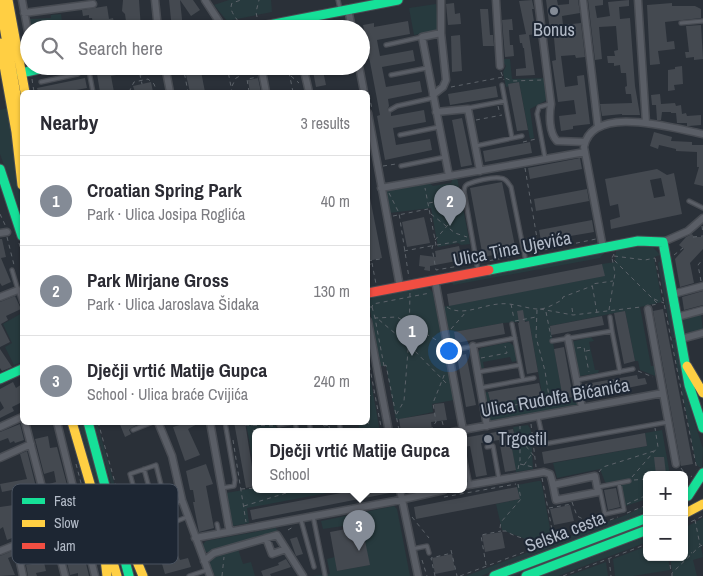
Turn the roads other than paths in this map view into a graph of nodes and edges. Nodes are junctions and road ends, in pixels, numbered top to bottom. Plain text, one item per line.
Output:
1 (8, 0) edge
2 (22, 0) edge
3 (155, 0) edge
4 (205, 0) edge
5 (338, 0) edge
6 (398, 0) edge
7 (440, 0) edge
8 (496, 0) edge
9 (538, 0) edge
10 (583, 0) edge
11 (638, 0) edge
12 (0, 3) edge
13 (93, 4) dead end
14 (344, 9) junction
15 (24, 12) junction
16 (26, 20) edge
17 (157, 20) edge
18 (218, 20) edge
19 (292, 20) edge
20 (348, 20) edge
21 (703, 22) edge
22 (681, 23) dead end
23 (441, 33) junction
24 (422, 37) junction
25 (0, 43) edge
26 (386, 44) dead end
27 (500, 66) road end
28 (20, 67) edge
29 (428, 68) junction
30 (21, 75) edge
31 (73, 75) edge
32 (90, 75) edge
33 (165, 75) edge
34 (263, 75) edge
35 (305, 75) edge
36 (361, 75) edge
37 (391, 75) dead end
38 (41, 82) dead end
39 (502, 86) road end
40 (25, 90) edge
41 (93, 90) edge
42 (169, 90) edge
43 (266, 90) edge
44 (308, 90) edge
45 (364, 90) edge
46 (433, 96) junction
47 (505, 102) junction
48 (551, 104) junction
49 (468, 109) junction
50 (390, 110) dead end
51 (436, 112) junction
52 (20, 118) edge
53 (646, 123) junction
54 (439, 126) junction
55 (598, 127) junction
56 (370, 131) edge
57 (703, 134) edge
58 (400, 136) dead end
59 (522, 136) road end
60 (512, 138) junction
61 (585, 142) junction
62 (475, 146) junction
63 (585, 152) junction
64 (445, 157) junction
65 (545, 158) junction
66 (401, 166) road end
67 (0, 169) edge
68 (20, 170) edge
69 (480, 171) junction
70 (449, 176) junction
71 (384, 187) junction
72 (689, 201) dead end
73 (703, 208) edge
74 (703, 218) edge
75 (20, 230) edge
76 (663, 242) junction
77 (603, 248) junction
78 (525, 258) junction
79 (478, 267) junction
80 (12, 270) road end
81 (435, 280) junction
82 (703, 286) edge
83 (400, 287) junction
84 (18, 290) junction
85 (370, 293) edge
86 (673, 294) junction
87 (20, 296) edge
88 (0, 297) edge
89 (648, 309) dead end
90 (703, 310) edge
91 (610, 317) dead end
92 (677, 317) junction
93 (513, 323) road end
94 (612, 331) junction
95 (703, 333) edge
96 (515, 338) junction
97 (568, 338) junction
98 (681, 339) junction
99 (552, 340) road end
100 (473, 346) junction
101 (459, 349) dead end
102 (370, 356) edge
103 (520, 364) junction
104 (686, 364) junction
105 (632, 369) road end
106 (20, 370) edge
107 (478, 372) junction
108 (620, 372) junction
109 (534, 378) road end
110 (0, 379) edge
111 (523, 380) junction
112 (576, 380) junction
113 (480, 388) junction
114 (663, 393) junction
115 (703, 393) edge
116 (582, 408) junction
117 (534, 417) junction
118 (20, 418) edge
119 (669, 422) junction
120 (27, 425) edge
121 (58, 425) edge
122 (73, 425) edge
123 (89, 425) edge
124 (146, 425) edge
125 (159, 425) edge
126 (211, 425) edge
127 (226, 425) edge
128 (488, 426) junction
129 (0, 427) edge
130 (388, 428) edge
131 (462, 428) edge
132 (703, 428) edge
133 (467, 429) edge
134 (133, 430) dead end
135 (32, 444) junction
136 (487, 447) dead end
137 (0, 458) edge
138 (678, 466) road end
139 (144, 469) junction
140 (467, 470) edge
141 (700, 472) edge
142 (500, 479) junction
143 (629, 482) dead end
144 (42, 484) edge
145 (72, 484) edge
146 (91, 484) edge
147 (104, 484) edge
148 (133, 484) edge
149 (148, 484) edge
150 (161, 484) edge
151 (619, 484) junction
152 (703, 484) edge
153 (467, 485) edge
154 (470, 485) junction
155 (553, 485) junction
156 (598, 487) junction
157 (222, 488) junction
158 (401, 493) edge
159 (426, 493) edge
160 (688, 493) edge
161 (688, 495) edge
162 (402, 499) junction
163 (182, 500) junction
164 (178, 501) edge
165 (703, 504) edge
166 (703, 510) edge
167 (688, 512) edge
168 (688, 512) edge
169 (313, 516) junction
170 (188, 517) junction
171 (300, 518) junction
172 (178, 520) edge
173 (643, 520) edge
174 (218, 524) dead end
175 (232, 531) junction
176 (643, 532) edge
177 (219, 534) junction
178 (195, 538) junction
179 (266, 538) junction
180 (12, 546) edge
181 (286, 549) junction
182 (412, 549) junction
183 (0, 551) edge
184 (429, 553) dead end
185 (204, 561) junction
186 (139, 564) edge
187 (314, 567) dead end
188 (128, 572) edge
189 (208, 573) edge
190 (113, 575) edge
191 (324, 575) edge
192 (144, 576) edge
193 (189, 576) edge
194 (303, 576) edge
195 (418, 576) edge
196 (494, 576) edge
197 (526, 576) edge

1 - 28 main road
2 - 15 street
3 - 17 street
4 - 18 street
5 - 14 lane
6 - 14 main road
7 - 23 street
8 - 27 street
9 - 48 street
10 - 55 street
11 - 53 street
12 - 52 main road
13 - 15 street
14 - 19 main road
14 - 20 street
15 - 16 street
21 - 22 lane
23 - 24 street
23 - 46 street
24 - 26 lane
24 - 29 street
25 - 68 main road
29 - 37 lane
29 - 46 street
30 - 40 main road
31 - 38 lane
32 - 41 lane
33 - 42 street
34 - 43 street
35 - 44 street
36 - 45 street
39 - 47 lane
46 - 50 lane
46 - 51 street
47 - 49 lane
47 - 60 lane
48 - 61 street
48 - 65 lane
49 - 51 street
49 - 62 street
51 - 54 street
53 - 55 street
53 - 57 street
54 - 58 lane
54 - 64 street
55 - 61 street
56 - 71 street
59 - 60 lane
60 - 62 lane
61 - 63 street
62 - 69 street
63 - 65 street
63 - 77 street
64 - 66 lane
64 - 70 street
65 - 69 street
67 - 75 main road
69 - 70 street
70 - 71 street
71 - 83 street
72 - 73 lane
74 - 76 street
76 - 77 main road, Ulica Tina Ujevića
76 - 86 main road
77 - 78 main road, Ulica Tina Ujevića
78 - 79 main road, Ulica Tina Ujevića
78 - 79 lane
79 - 81 main road, Ulica Tina Ujevića
80 - 84 lane
81 - 83 main road, Ulica Tina Ujevića
81 - 131 street
82 - 86 street
83 - 85 main road, Ulica Tina Ujevića
84 - 87 lane
84 - 88 street
86 - 92 main road
89 - 114 street
90 - 92 street
91 - 94 lane
92 - 98 main road
93 - 96 lane
94 - 97 lane
94 - 108 lane
95 - 98 street
96 - 100 lane
96 - 103 lane
97 - 99 lane
97 - 112 street
98 - 104 main road
100 - 101 lane
100 - 107 street
102 - 130 street
103 - 107 lane
103 - 111 lane
104 - 115 main road
104 - 132 main road
105 - 108 lane
106 - 110 main road
107 - 113 street
108 - 112 lane
109 - 111 lane
111 - 113 lane
112 - 116 street
113 - 128 street
114 - 116 street, Ulica Rudolfa Bićanića
114 - 119 street
116 - 117 street, Ulica Rudolfa Bićanića
117 - 119 lane
117 - 128 street, Ulica Rudolfa Bićanića
118 - 129 street
119 - 138 street
120 - 135 street
121 - 145 street
122 - 146 main road
123 - 147 main road
124 - 134 lane
125 - 163 street
126 - 157 street
127 - 157 lane
128 - 133 street, Ulica Rudolfa Bićanića
135 - 137 street
135 - 144 street
136 - 142 lane
139 - 148 lane
139 - 149 lane
139 - 150 lane
140 - 154 lane
141 - 160 main road
142 - 154 street
142 - 155 street
143 - 151 lane
151 - 156 lane
151 - 156 lane
152 - 161 main road
153 - 154 street
155 - 156 street
155 - 156 street
157 - 175 street
158 - 162 street
159 - 162 street
162 - 169 street
162 - 182 street
163 - 164 lane
163 - 170 street
165 - 167 main road
166 - 168 main road
169 - 171 street
169 - 191 lane
170 - 172 lane
170 - 178 street
171 - 175 street
171 - 187 lane
173 - 196 main road, Selska cesta
174 - 177 lane
175 - 177 street
176 - 197 main road, Selska cesta
177 - 178 street
178 - 185 street
179 - 181 street
179 - 181 street
179 - 185 street
180 - 183 street
181 - 194 street
182 - 184 lane
182 - 195 street
185 - 189 street
186 - 192 main road
188 - 190 lane
189 - 193 lane

